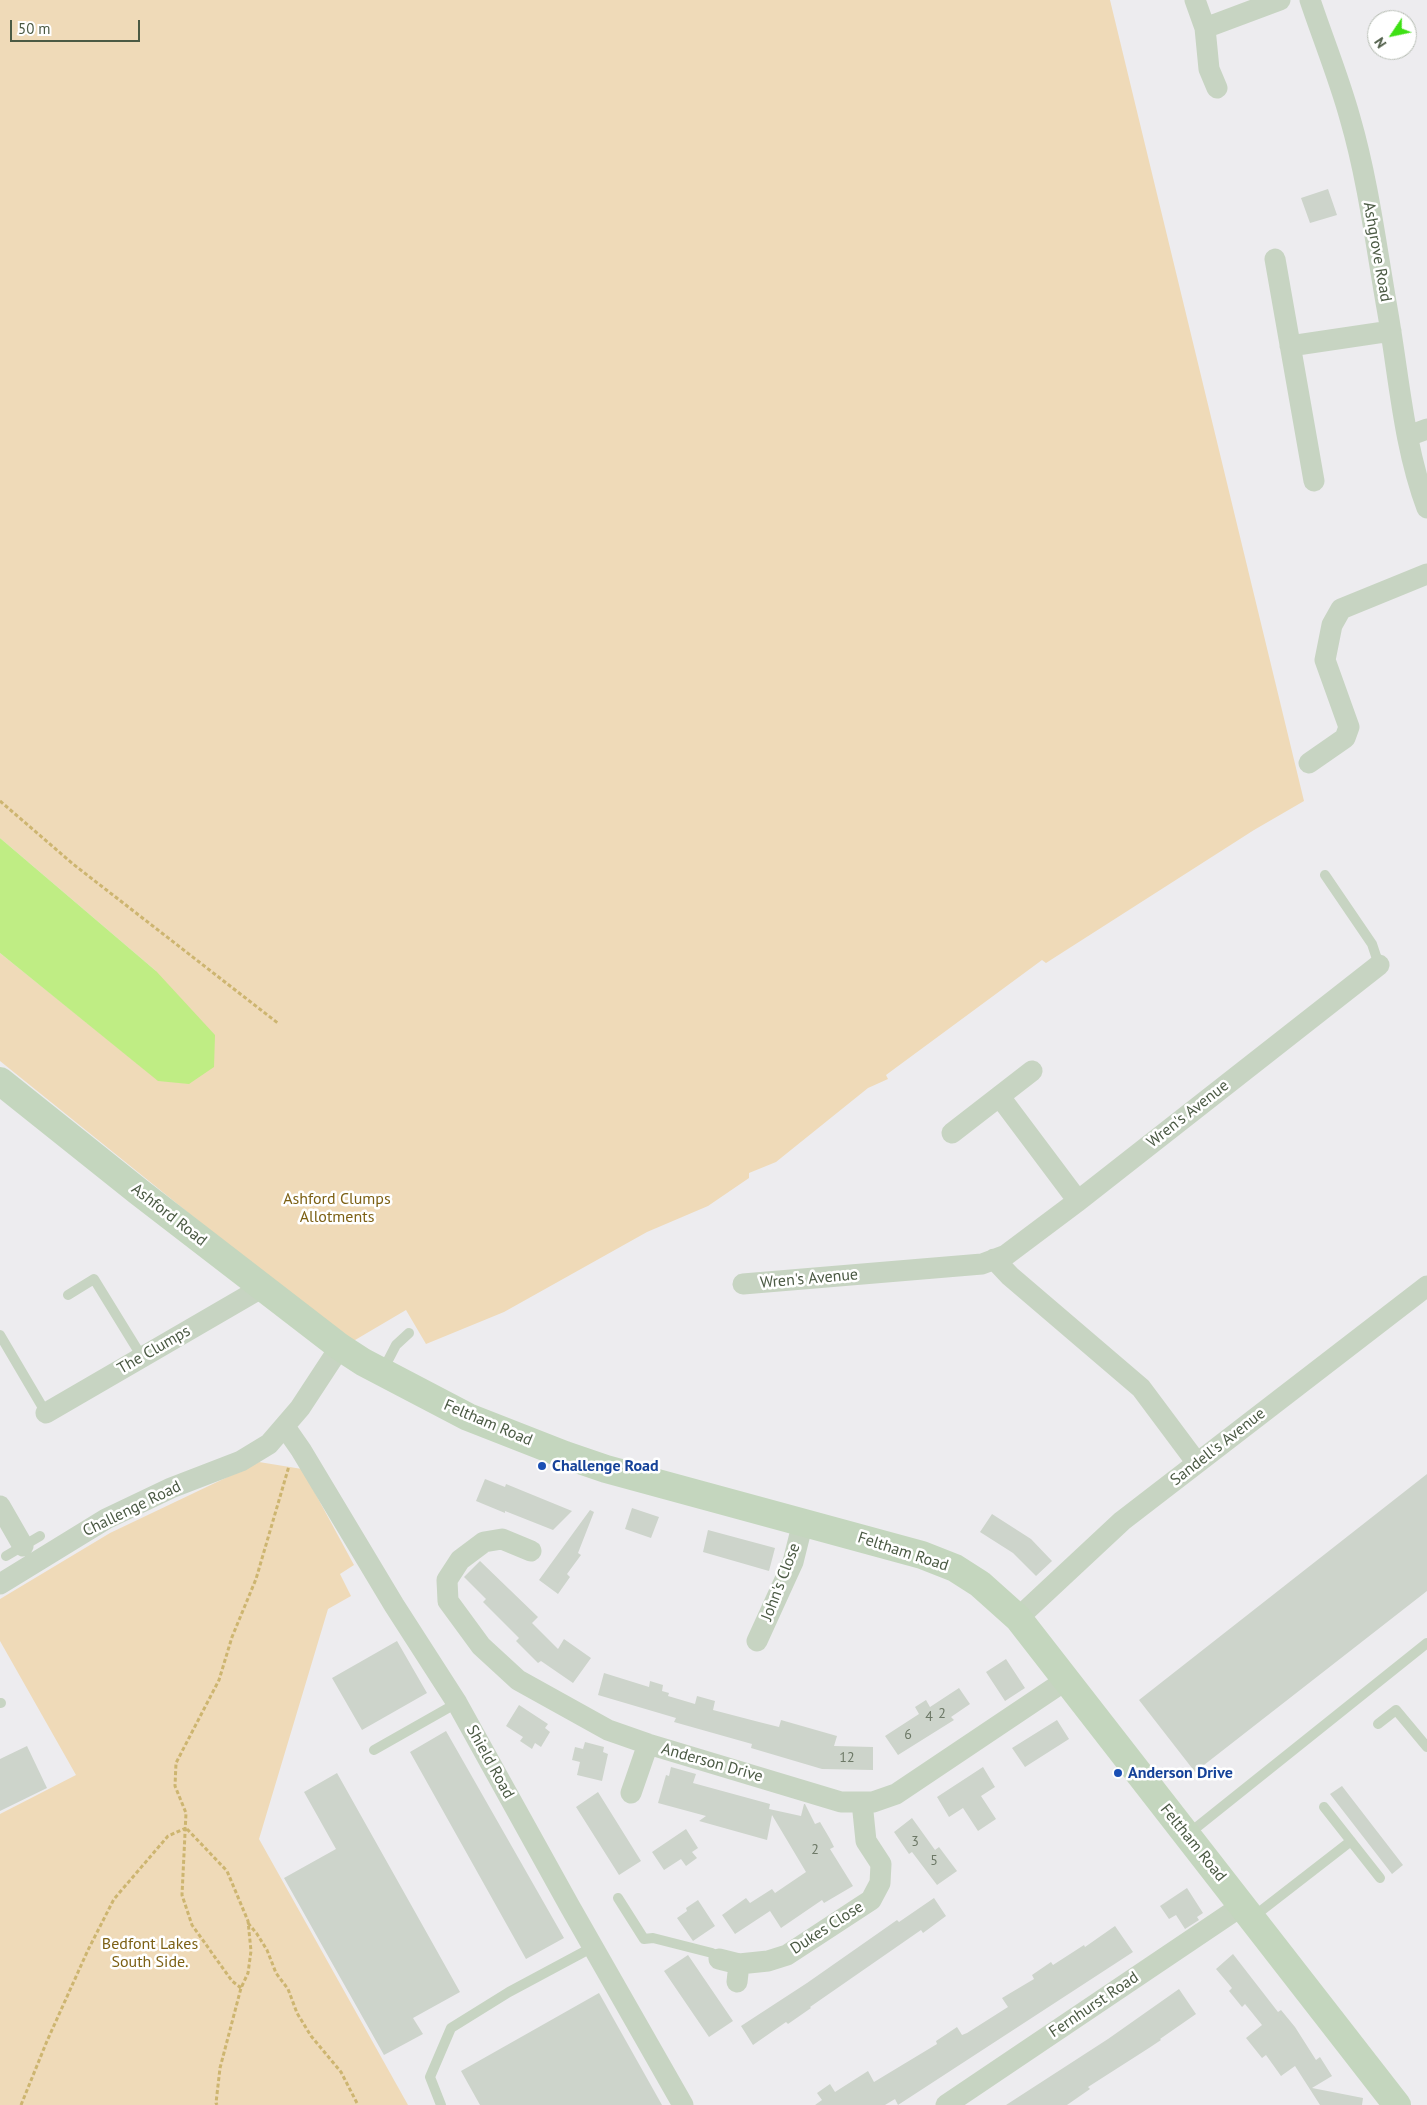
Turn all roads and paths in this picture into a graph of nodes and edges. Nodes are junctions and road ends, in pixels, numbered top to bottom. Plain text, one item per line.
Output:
1 (1195, 0) edge
2 (1280, 0) edge
3 (1310, 0) edge
4 (1205, 28) junction
5 (1217, 88) dead end
6 (1275, 259) dead end
7 (1391, 331) junction
8 (1290, 346) junction
9 (1417, 432) edge
10 (1314, 481) dead end
11 (1427, 508) edge
12 (1427, 574) edge
13 (1309, 763) dead end
14 (0, 801) edge
15 (1325, 875) dead end
16 (1380, 965) joint
17 (279, 1024) dead end
18 (1032, 1071) dead end
19 (0, 1081) edge
20 (1000, 1097) junction
21 (952, 1133) dead end
22 (1078, 1201) junction
23 (994, 1259) junction
24 (742, 1284) dead end
25 (1427, 1286) edge
26 (263, 1287) junction
27 (68, 1295) dead end
28 (409, 1333) dead end
29 (0, 1335) edge
30 (340, 1347) junction
31 (142, 1357) junction
32 (382, 1372) junction
33 (46, 1413) joint
34 (285, 1427) junction
35 (1197, 1463) junction
36 (289, 1466) dead end
37 (0, 1506) edge
38 (803, 1522) junction
39 (23, 1546) dead end
40 (531, 1551) dead end
41 (0, 1584) edge
42 (1018, 1618) junction
43 (757, 1641) dead end
44 (1427, 1643) edge
45 (1066, 1680) junction
46 (457, 1702) junction
47 (1378, 1724) dead end
48 (648, 1744) junction
49 (1427, 1747) edge
50 (374, 1750) dead end
51 (631, 1793) dead end
52 (862, 1802) junction
53 (1324, 1807) dead end
54 (186, 1828) junction
55 (1186, 1836) junction
56 (1351, 1841) junction
57 (1380, 1878) dead end
58 (618, 1898) dead end
59 (1248, 1911) junction
60 (248, 1923) junction
61 (593, 1947) junction
62 (719, 1959) joint
63 (241, 1988) junction
64 (21, 2105) edge
65 (217, 2105) edge
66 (358, 2105) edge
67 (440, 2105) edge
68 (683, 2105) edge
69 (946, 2105) edge
70 (1397, 2105) edge

1 - 4 street
2 - 4 street
3 - 7 street, Ashgrove Road
4 - 5 street
6 - 8 street
7 - 8 street
7 - 9 street, Ashgrove Road
8 - 10 street
9 - 11 street, Ashgrove Road
12 - 13 street
14 - 17 path
15 - 16 lane
16 - 22 street, Wren's Avenue
18 - 20 street
19 - 26 main road, Ashford Road
20 - 21 street
20 - 22 street
22 - 23 street, Wren's Avenue
23 - 24 street, Wren's Avenue
23 - 35 street
25 - 35 street, Sandell's Avenue
26 - 30 main road, Ashford Road
26 - 31 street, The Clumps
27 - 31 lane
28 - 32 lane
29 - 33 lane
30 - 32 main road, Feltham Road
30 - 34 street, Challenge Road
31 - 33 street, The Clumps
32 - 38 main road, Feltham Road
34 - 41 street, Challenge Road
34 - 46 street, Shield Road
35 - 42 street, Sandell's Avenue
36 - 54 path
37 - 39 street
38 - 42 main road, Feltham Road
38 - 43 street, John's Close
40 - 48 street, Anderson Drive
42 - 45 main road, Feltham Road
44 - 55 lane
45 - 52 street, Anderson Drive
45 - 55 main road, Feltham Road
46 - 50 lane
46 - 61 street, Shield Road
47 - 49 lane
48 - 51 street, Anderson Drive
48 - 52 street, Anderson Drive
52 - 62 street, Dukes Close
53 - 56 lane
54 - 60 path
54 - 63 path
54 - 64 path
55 - 59 main road, Feltham Road
56 - 57 lane
56 - 59 lane
58 - 62 lane
59 - 69 street, Fernhurst Road
59 - 70 main road, Feltham Road
60 - 63 path
60 - 66 path
61 - 67 lane
61 - 68 street, Shield Road
63 - 65 path

